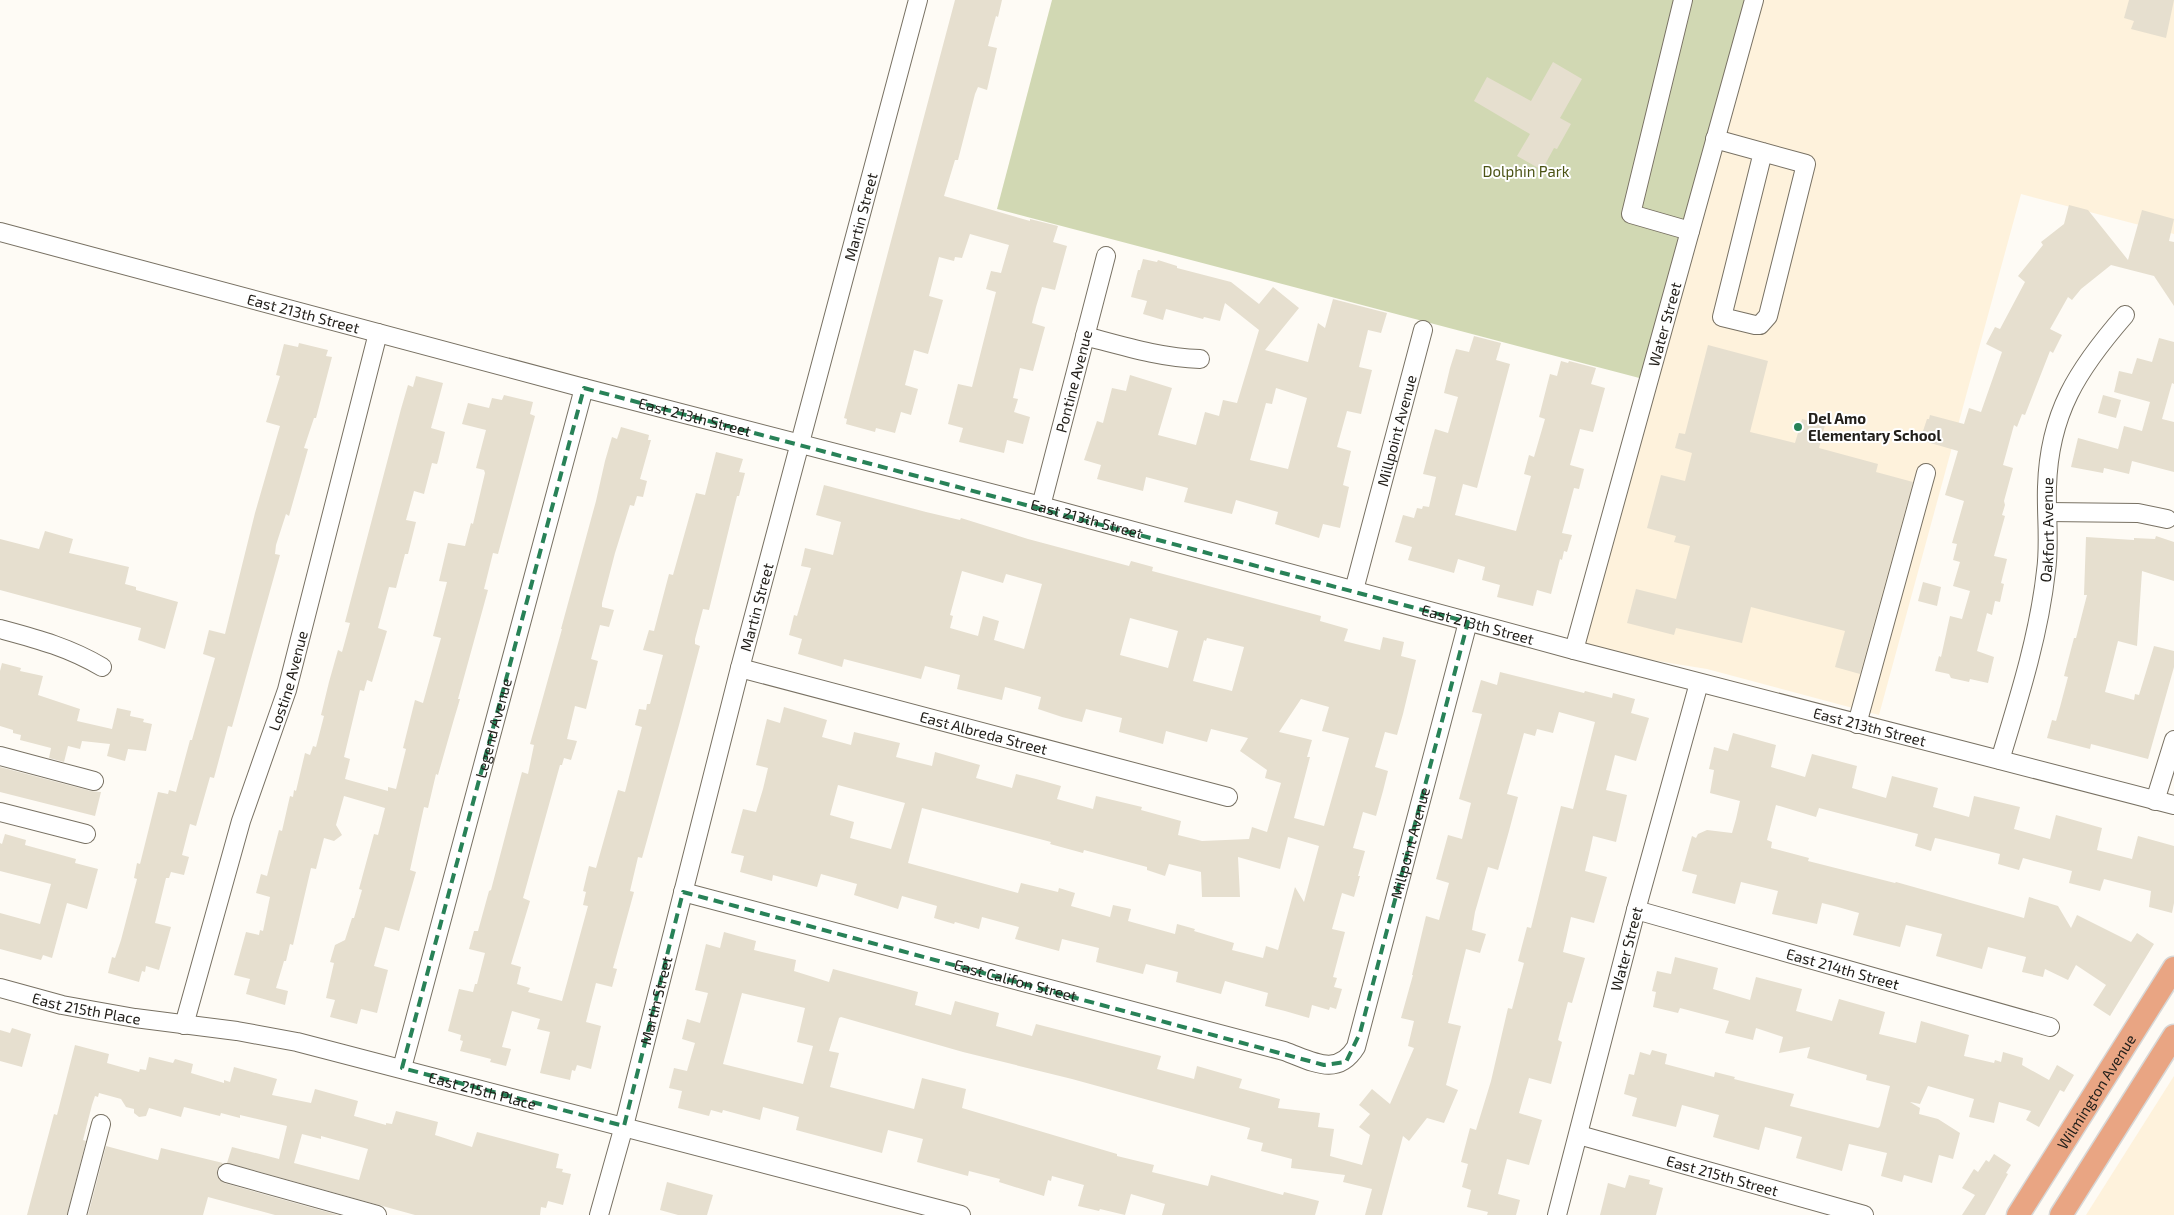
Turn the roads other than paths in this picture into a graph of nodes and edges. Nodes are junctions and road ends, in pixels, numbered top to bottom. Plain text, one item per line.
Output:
1 (918, 0) edge
2 (1683, 0) edge
3 (1754, 0) edge
4 (1715, 139) junction
5 (1763, 152) junction
6 (1690, 230) junction
7 (0, 232) edge
8 (1106, 256) dead end
9 (2125, 314) dead end
10 (1423, 330) dead end
11 (378, 333) junction
12 (1085, 336) junction
13 (1200, 359) dead end
14 (584, 388) junction
15 (800, 443) junction
16 (1926, 473) dead end
17 (1041, 506) junction
18 (2048, 512) junction
19 (2167, 519) dead end
20 (1354, 590) junction
21 (1468, 622) junction
22 (0, 629) edge
23 (1574, 650) junction
24 (102, 667) dead end
25 (740, 668) junction
26 (1698, 683) junction
27 (1857, 724) junction
28 (2174, 740) edge
29 (0, 756) edge
30 (2000, 760) junction
31 (94, 781) dead end
32 (1228, 797) dead end
33 (2155, 801) junction
34 (2174, 805) edge
35 (0, 812) edge
36 (86, 834) dead end
37 (683, 892) junction
38 (1636, 910) junction
39 (2174, 968) edge
40 (0, 988) edge
41 (184, 1025) junction
42 (2050, 1027) dead end
43 (2174, 1036) edge
44 (1346, 1062) joint
45 (402, 1068) junction
46 (101, 1124) dead end
47 (624, 1126) junction
48 (1579, 1135) junction
49 (227, 1173) dead end
50 (354, 1212) edge
51 (77, 1215) edge
52 (377, 1215) edge
53 (599, 1215) edge
54 (961, 1215) edge
55 (1557, 1215) edge
56 (1864, 1215) edge
57 (2018, 1215) edge
58 (2061, 1215) edge

1 - 15 street, Martin Street
2 - 6 street
3 - 4 street, Water Street
4 - 5 street
4 - 6 street, Water Street
5 - 5 street
6 - 23 street, Water Street
7 - 11 street, East 213th Street
8 - 12 street, Pontine Avenue
9 - 18 street, Oakfort Avenue
10 - 20 street, Millpoint Avenue
11 - 14 street, East 213th Street
11 - 41 street, Lostine Avenue
12 - 13 street
12 - 17 street, Pontine Avenue
14 - 15 street, East 213th Street
14 - 45 street, Legend Avenue
15 - 17 street, East 213th Street
15 - 25 street, Martin Street
16 - 27 street
17 - 20 street, East 213th Street
18 - 19 street
18 - 30 street, Oakfort Avenue
20 - 21 street, East 213th Street
21 - 23 street, East 213th Street
21 - 44 street, Millpoint Avenue
22 - 24 street
23 - 26 street, East 213th Street
25 - 32 street, East Albreda Street
25 - 37 street, Martin Street
26 - 27 street, East 213th Street
26 - 38 street, Water Street
27 - 30 street, East 213th Street
28 - 33 street
29 - 31 street
30 - 33 street, East 213th Street
33 - 34 street, East 213th Street
35 - 36 street
37 - 44 street, East Califon Street
37 - 47 street, Martin Street
38 - 42 street, East 214th Street
38 - 48 street, Water Street
39 - 57 main road, Wilmington Avenue
40 - 41 street, East 215th Place
41 - 45 street, East 215th Place
43 - 58 main road
45 - 47 street, East 215th Place
46 - 51 street
47 - 53 street, Martin Street
47 - 54 street, East 215th Place
48 - 55 street, Water Street
48 - 56 street, East 215th Street
49 - 50 street
50 - 52 street

